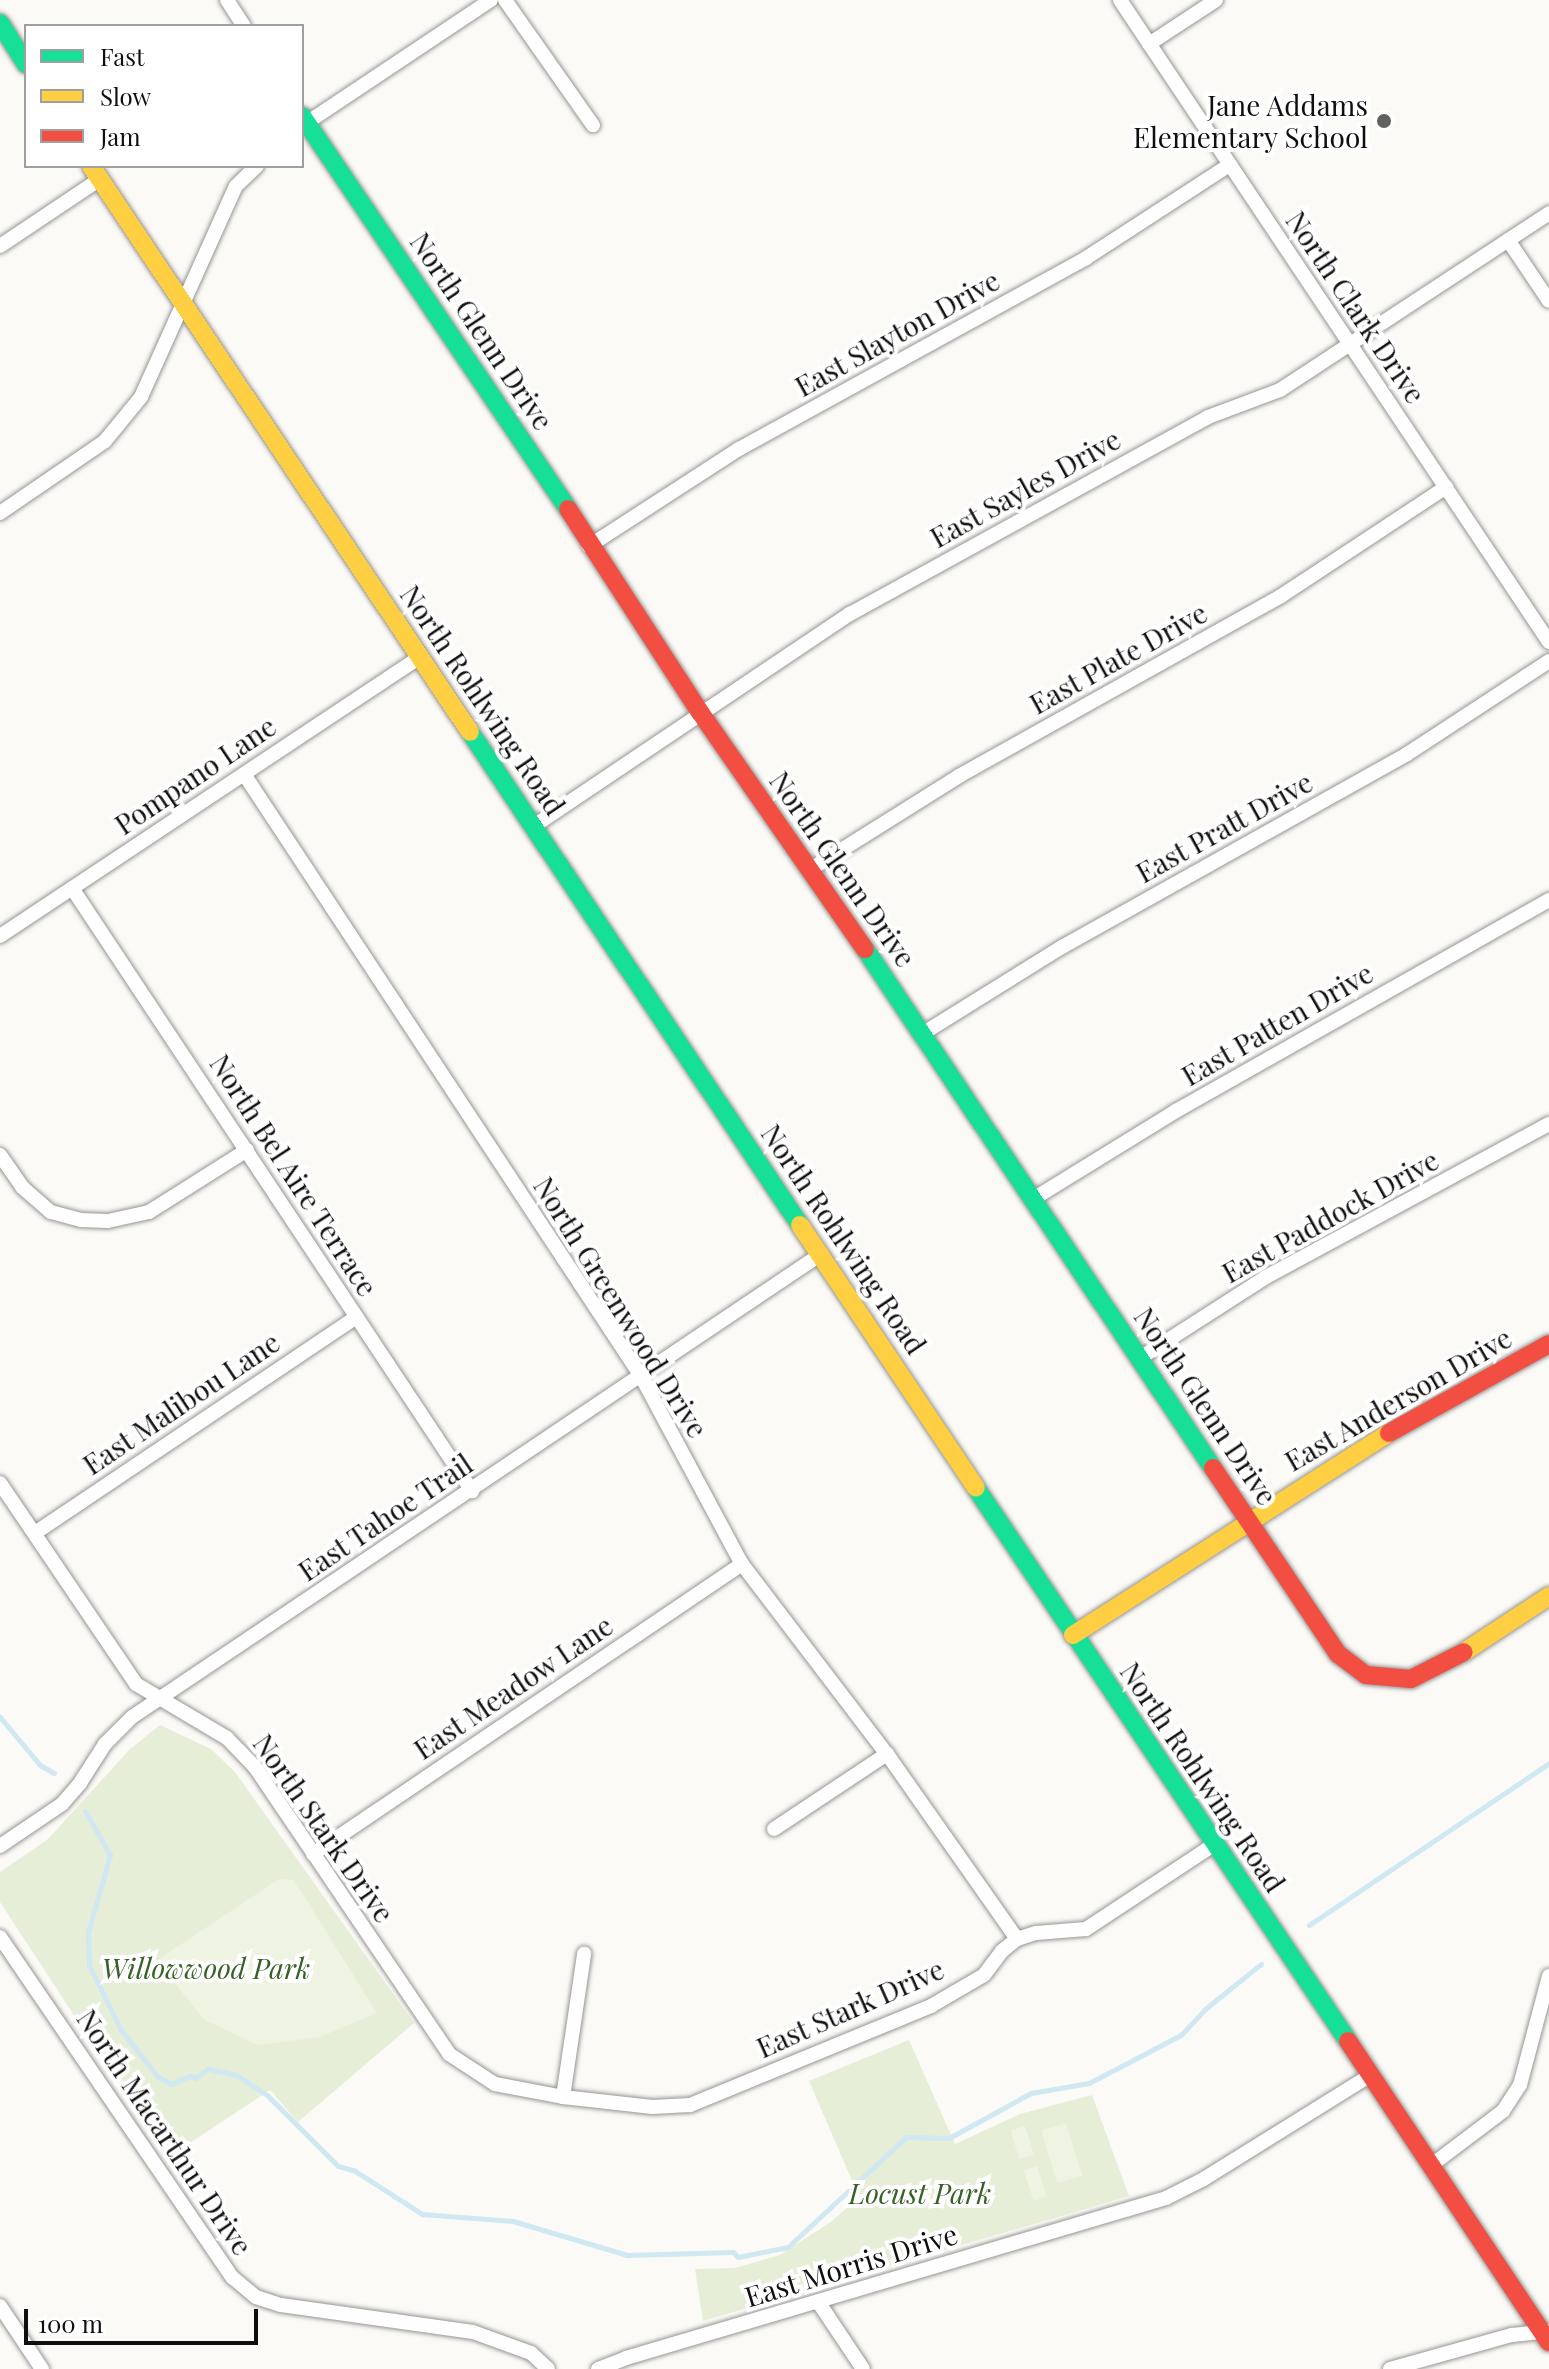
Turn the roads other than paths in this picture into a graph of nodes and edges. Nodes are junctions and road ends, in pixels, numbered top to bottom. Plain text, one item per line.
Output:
1 (227, 0) edge
2 (491, 0) edge
3 (505, 0) edge
4 (1120, 0) edge
5 (1216, 0) edge
6 (0, 23) edge
7 (243, 24) edge
8 (1149, 44) junction
9 (24, 61) edge
10 (304, 121) edge
11 (304, 123) edge
12 (593, 125) dead end
13 (1229, 165) junction
14 (255, 168) edge
15 (96, 172) edge
16 (1549, 213) edge
17 (1508, 240) junction
18 (0, 246) edge
19 (1549, 301) edge
20 (184, 302) junction
21 (1349, 344) junction
22 (1446, 487) junction
23 (0, 513) edge
24 (589, 546) junction
25 (1549, 642) edge
26 (420, 657) junction
27 (1549, 661) edge
28 (700, 712) junction
29 (244, 774) junction
30 (534, 826) junction
31 (811, 869) junction
32 (72, 888) junction
33 (1549, 900) edge
34 (0, 936) edge
35 (922, 1034) junction
36 (1549, 1124) edge
37 (247, 1150) junction
38 (0, 1155) edge
39 (1033, 1199) junction
40 (821, 1254) junction
41 (356, 1317) junction
42 (1549, 1344) edge
43 (1140, 1358) junction
44 (641, 1376) junction
45 (0, 1483) edge
46 (472, 1491) junction
47 (1249, 1521) junction
48 (35, 1533) junction
49 (742, 1564) junction
50 (1549, 1596) edge
51 (1073, 1635) junction
52 (160, 1698) junction
53 (887, 1754) junction
54 (774, 1829) dead end
55 (1215, 1844) junction
56 (0, 1846) edge
57 (313, 1854) junction
58 (0, 1937) edge
59 (1017, 1939) junction
60 (584, 1954) dead end
61 (1549, 1976) edge
62 (1371, 2075) junction
63 (563, 2097) junction
64 (1433, 2164) junction
65 (819, 2303) junction
66 (0, 2306) edge
67 (1547, 2335) edge
68 (42, 2369) edge
69 (548, 2369) edge
70 (598, 2369) edge
71 (863, 2369) edge
72 (1390, 2369) edge

1 - 7 street
2 - 10 street
3 - 12 street
4 - 8 street, North Clark Drive
5 - 8 street
6 - 9 street
8 - 13 street, North Clark Drive
11 - 24 street, North Glenn Drive
13 - 21 street, North Clark Drive
13 - 24 street, East Slayton Drive
14 - 20 street
15 - 18 street
15 - 20 street, North Rohlwing Road
16 - 17 street, East Sayles Drive
17 - 19 street
17 - 21 street, East Sayles Drive
20 - 23 street
20 - 26 street, North Rohlwing Road
21 - 22 street, North Clark Drive
21 - 28 street, East Sayles Drive
22 - 25 street, North Clark Drive
22 - 31 street, East Plate Drive
24 - 28 street, North Glenn Drive
26 - 29 street, Pompano Lane
26 - 30 street, North Rohlwing Road
27 - 35 street, East Pratt Drive
28 - 30 street, East Sayles Drive
28 - 31 street, North Glenn Drive
29 - 32 street, Pompano Lane
29 - 44 street, North Greenwood Drive
30 - 40 street, North Rohlwing Road
31 - 35 street, North Glenn Drive
32 - 34 street, Pompano Lane
32 - 37 street, North Bel Aire Terrace
33 - 39 street, East Patten Drive
35 - 39 street, North Glenn Drive
36 - 43 street, East Paddock Drive
37 - 38 street
37 - 41 street, North Bel Aire Terrace
39 - 43 street, North Glenn Drive
40 - 44 street, East Tahoe Trail
40 - 51 street, North Rohlwing Road
41 - 46 street, North Bel Aire Terrace
41 - 48 street, East Malibou Lane
42 - 47 street, East Anderson Drive
43 - 47 street, North Glenn Drive
44 - 46 street, East Tahoe Trail
44 - 49 street, North Greenwood Drive
45 - 48 street, North Stark Drive
46 - 52 street, East Tahoe Trail
47 - 50 street, North Glenn Drive
47 - 51 street, East Anderson Drive
48 - 52 street, North Stark Drive
49 - 53 street, North Greenwood Drive
49 - 57 street, East Meadow Lane
51 - 55 street, North Rohlwing Road
52 - 56 street, East Tahoe Trail
52 - 57 street, North Stark Drive
53 - 54 street
53 - 59 street, North Greenwood Drive
55 - 59 street
55 - 62 street, North Rohlwing Road
57 - 63 street, North Stark Drive
58 - 69 street, North Macarthur Drive
59 - 63 street, East Stark Drive
60 - 63 street
61 - 64 street
62 - 64 street, North Rohlwing Road
62 - 65 street, East Morris Drive
64 - 67 street, North Rohlwing Road
65 - 70 street, East Morris Drive
65 - 71 street
66 - 68 street
67 - 72 street

